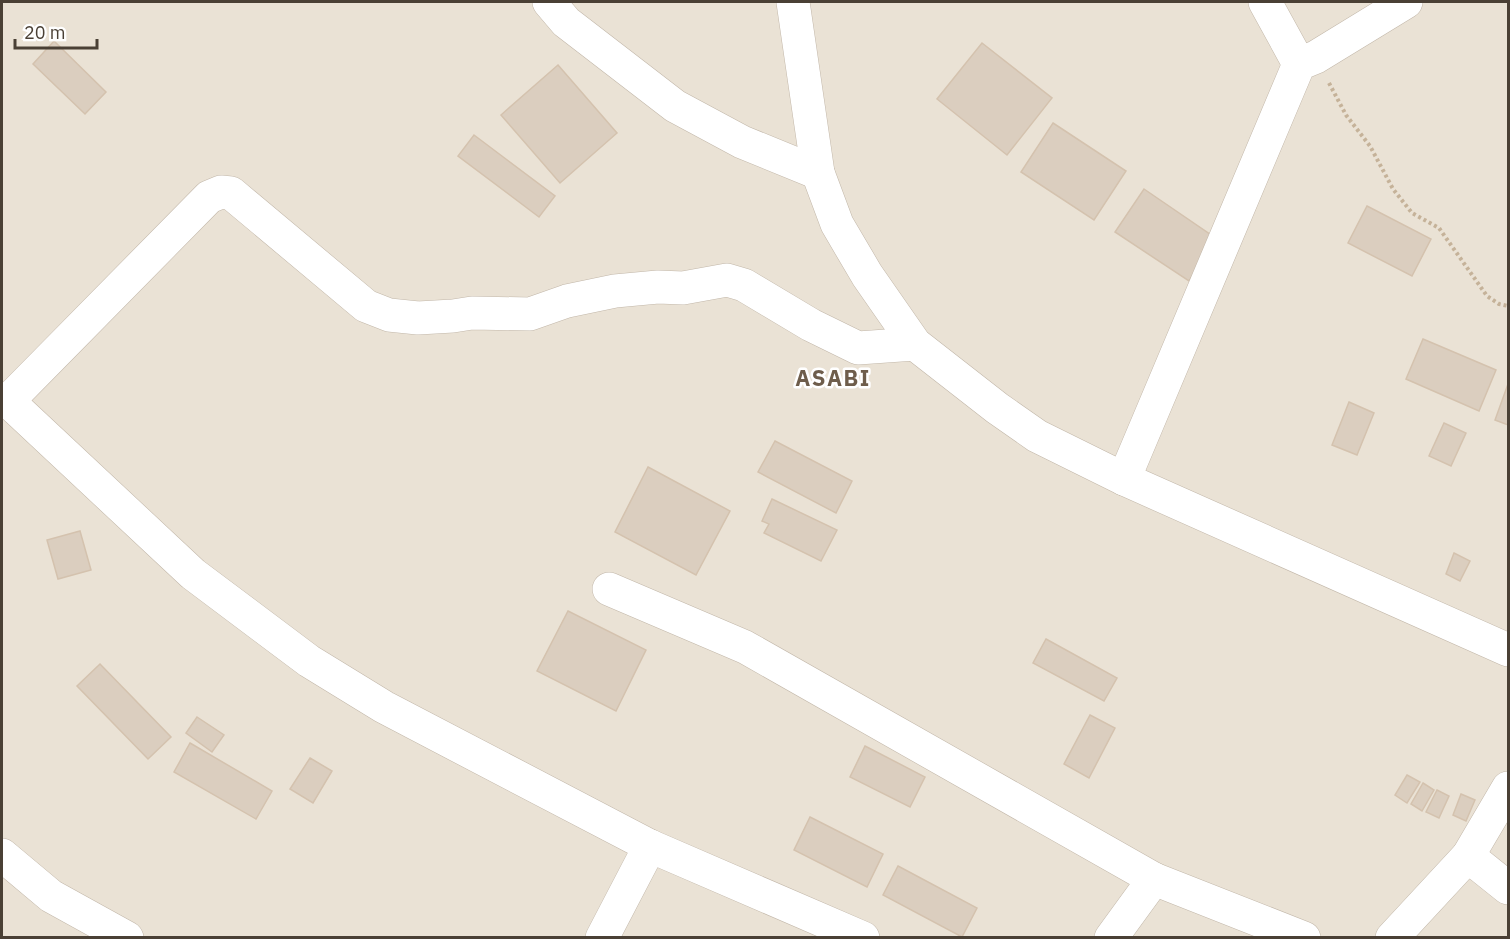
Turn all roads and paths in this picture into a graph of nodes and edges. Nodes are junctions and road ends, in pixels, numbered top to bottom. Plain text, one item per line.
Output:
1 (549, 2) edge
2 (793, 2) edge
3 (1265, 2) edge
4 (1406, 2) edge
5 (1307, 61) junction
6 (818, 173) junction
7 (1509, 306) edge
8 (915, 344) junction
9 (5, 400) edge
10 (1124, 479) junction
11 (609, 589) dead end
12 (1509, 650) edge
13 (1509, 788) edge
14 (650, 846) junction
15 (2, 855) edge
16 (1468, 856) junction
17 (1154, 879) junction
18 (1509, 888) edge
19 (127, 938) edge
20 (602, 938) edge
21 (863, 938) edge
22 (1111, 938) edge
23 (1304, 938) edge
24 (1392, 938) edge

1 - 6 street
2 - 6 street
3 - 5 street
4 - 5 street
5 - 7 path
5 - 10 street
6 - 8 street
8 - 9 street
8 - 10 street
9 - 14 street
10 - 12 street
11 - 17 street
13 - 16 street
14 - 20 street
14 - 21 street
15 - 19 street
16 - 18 street
16 - 24 street
17 - 22 street
17 - 23 street

